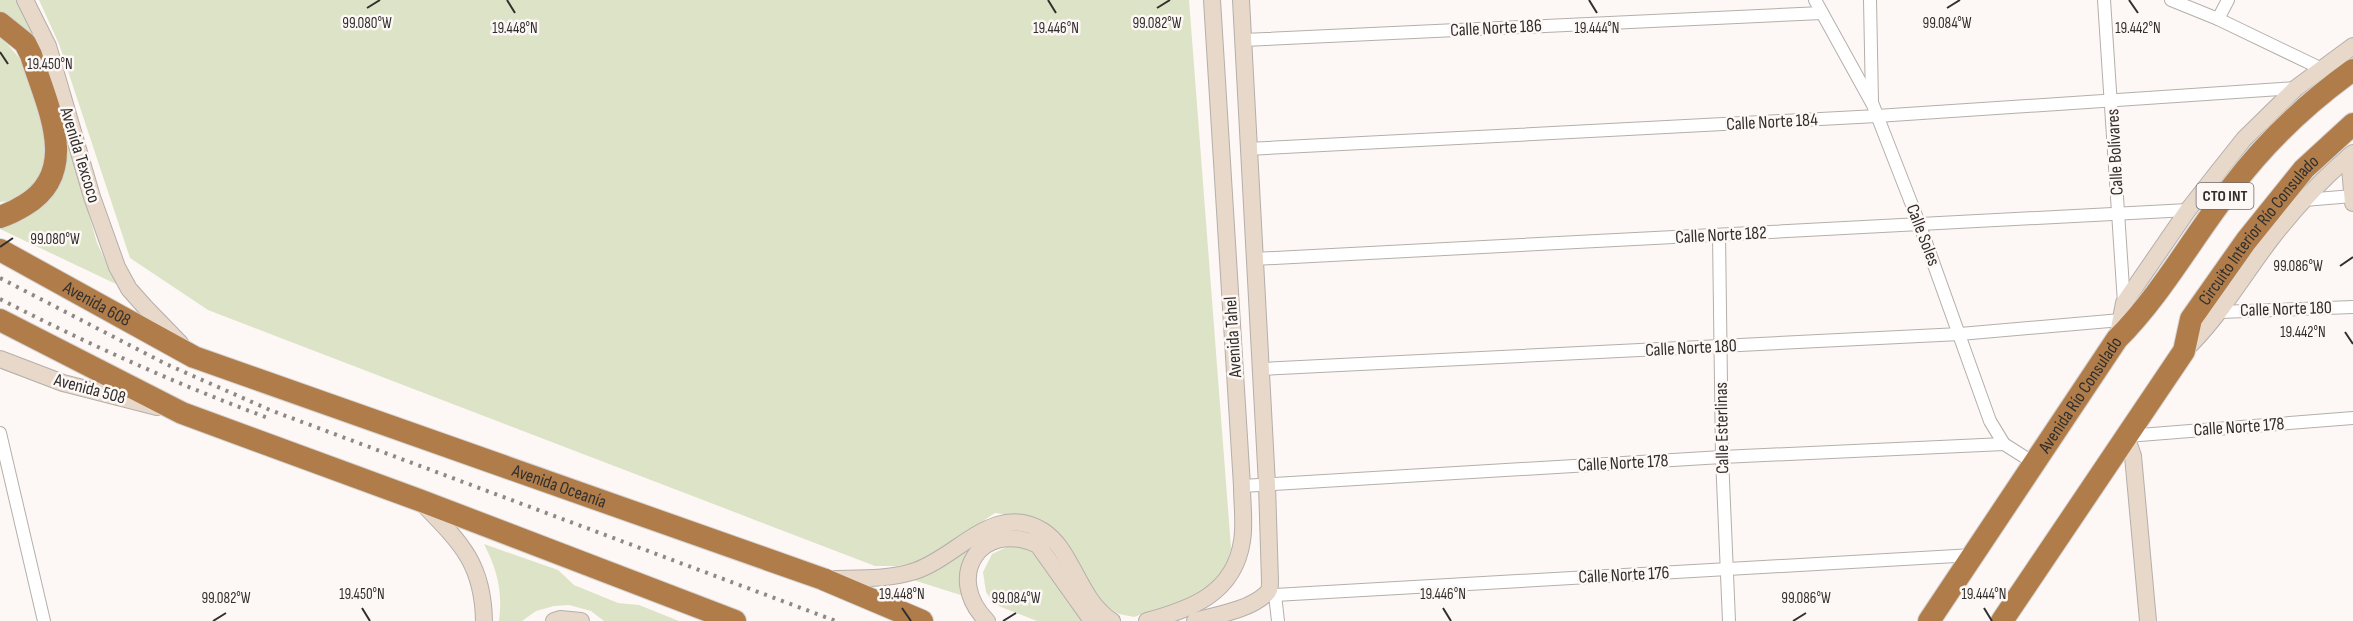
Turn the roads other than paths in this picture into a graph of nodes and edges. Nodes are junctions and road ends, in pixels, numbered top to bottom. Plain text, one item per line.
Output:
1 (25, 0) edge
2 (1212, 0) edge
3 (1241, 0) edge
4 (1815, 0) edge
5 (1870, 0) edge
6 (2104, 0) edge
7 (2171, 0) edge
8 (2228, 0) edge
9 (1822, 13) junction
10 (2218, 19) junction
11 (0, 23) edge
12 (1243, 40) junction
13 (2353, 46) edge
14 (2322, 69) junction
15 (2353, 70) edge
16 (2296, 88) junction
17 (2112, 101) junction
18 (1875, 111) junction
19 (2353, 124) edge
20 (1248, 149) junction
21 (2351, 154) edge
22 (2353, 196) edge
23 (2304, 200) junction
24 (2353, 203) edge
25 (2188, 210) junction
26 (2118, 213) junction
27 (0, 217) edge
28 (1919, 223) junction
29 (1719, 235) junction
30 (0, 250) edge
31 (1254, 259) junction
32 (2353, 307) edge
33 (2219, 312) junction
34 (0, 320) edge
35 (2120, 321) junction
36 (1960, 334) junction
37 (1721, 346) junction
38 (2184, 351) junction
39 (194, 357) junction
40 (0, 359) edge
41 (1260, 369) junction
42 (182, 413) junction
43 (2353, 418) edge
44 (0, 433) edge
45 (2126, 436) junction
46 (2004, 444) junction
47 (1722, 457) junction
48 (2034, 463) junction
49 (1268, 484) junction
50 (1242, 486) junction
51 (419, 500) junction
52 (1973, 555) junction
53 (1726, 569) junction
54 (823, 579) junction
55 (1272, 592) junction
56 (44, 621) edge
57 (484, 621) edge
58 (554, 621) edge
59 (581, 621) edge
60 (735, 621) edge
61 (922, 621) edge
62 (987, 621) edge
63 (1092, 621) edge
64 (1112, 621) edge
65 (1147, 621) edge
66 (1195, 621) edge
67 (1278, 621) edge
68 (1729, 621) edge
69 (1929, 621) edge
70 (2002, 621) edge
71 (2148, 621) edge

1 - 39 street, Avenida Texcoco
2 - 50 street, Avenida Tahel
3 - 12 street, Avenida Tahel
4 - 9 street, Calle Soles
5 - 18 street
6 - 17 street, Calle Bolívares
7 - 10 street
8 - 10 street
9 - 12 street, Calle Norte 186
9 - 18 street, Calle Soles
10 - 14 street
11 - 27 highway
12 - 20 street, Avenida Tahel
13 - 14 street, Avenida Río Consulado / CTO INT
14 - 16 street, Avenida Río Consulado / CTO INT
15 - 35 highway, CTO INT
16 - 17 street, Calle Norte 184
16 - 25 street, Avenida Río Consulado / CTO INT
17 - 18 street, Calle Norte 184
17 - 26 street, Calle Bolívares
18 - 20 street, Calle Norte 184
18 - 28 street, Calle Soles
19 - 38 highway, Circuito Interior Río Consulado / CTO INT
20 - 31 street, Avenida Tahel
21 - 22 street
21 - 23 street, CTO INT
22 - 23 street
22 - 24 street
23 - 33 street, CTO INT
25 - 26 street, Calle Norte 182
25 - 35 street, Avenida Río Consulado / CTO INT
26 - 28 street, Calle Norte 182
26 - 35 street, Calle Bolívares
28 - 29 street, Calle Norte 182
28 - 36 street, Calle Soles
29 - 31 street, Calle Norte 182
29 - 37 street, Calle Esterlinas
30 - 39 highway, Avenida 608
31 - 41 street, Avenida Tahel
32 - 33 street, Calle Norte 180
33 - 38 street, CTO INT
34 - 42 highway
35 - 36 street, Calle Norte 180
35 - 48 highway, Avenida Río Consulado / CTO INT
36 - 37 street, Calle Norte 180
36 - 46 street, Calle Soles
37 - 41 street, Calle Norte 180
37 - 47 street, Calle Esterlinas
38 - 45 highway, CTO INT
39 - 54 highway, Avenida Oceanía
40 - 42 street, Avenida 508
41 - 49 street, Avenida Tahel
42 - 51 highway
43 - 45 street, Calle Norte 178
44 - 56 street
45 - 70 highway, CTO INT
45 - 71 street
46 - 47 street, Calle Norte 178
46 - 48 street, Calle Soles
47 - 49 street, Calle Norte 178
47 - 53 street, Calle Esterlinas
48 - 52 highway, Avenida Río Consulado / CTO INT
49 - 50 street, Calle Norte 178
49 - 55 street, Avenida Tahel
50 - 65 street, Avenida Tahel
51 - 57 street
51 - 60 highway
52 - 53 street, Calle Norte 176
52 - 69 highway, Avenida Río Consulado / CTO INT
53 - 55 street, Calle Norte 176
53 - 68 street, Calle Esterlinas
54 - 61 highway, Avenida Oceanía
54 - 64 street
55 - 66 street
55 - 67 street, Avenida Tahel
58 - 59 street
62 - 63 street

